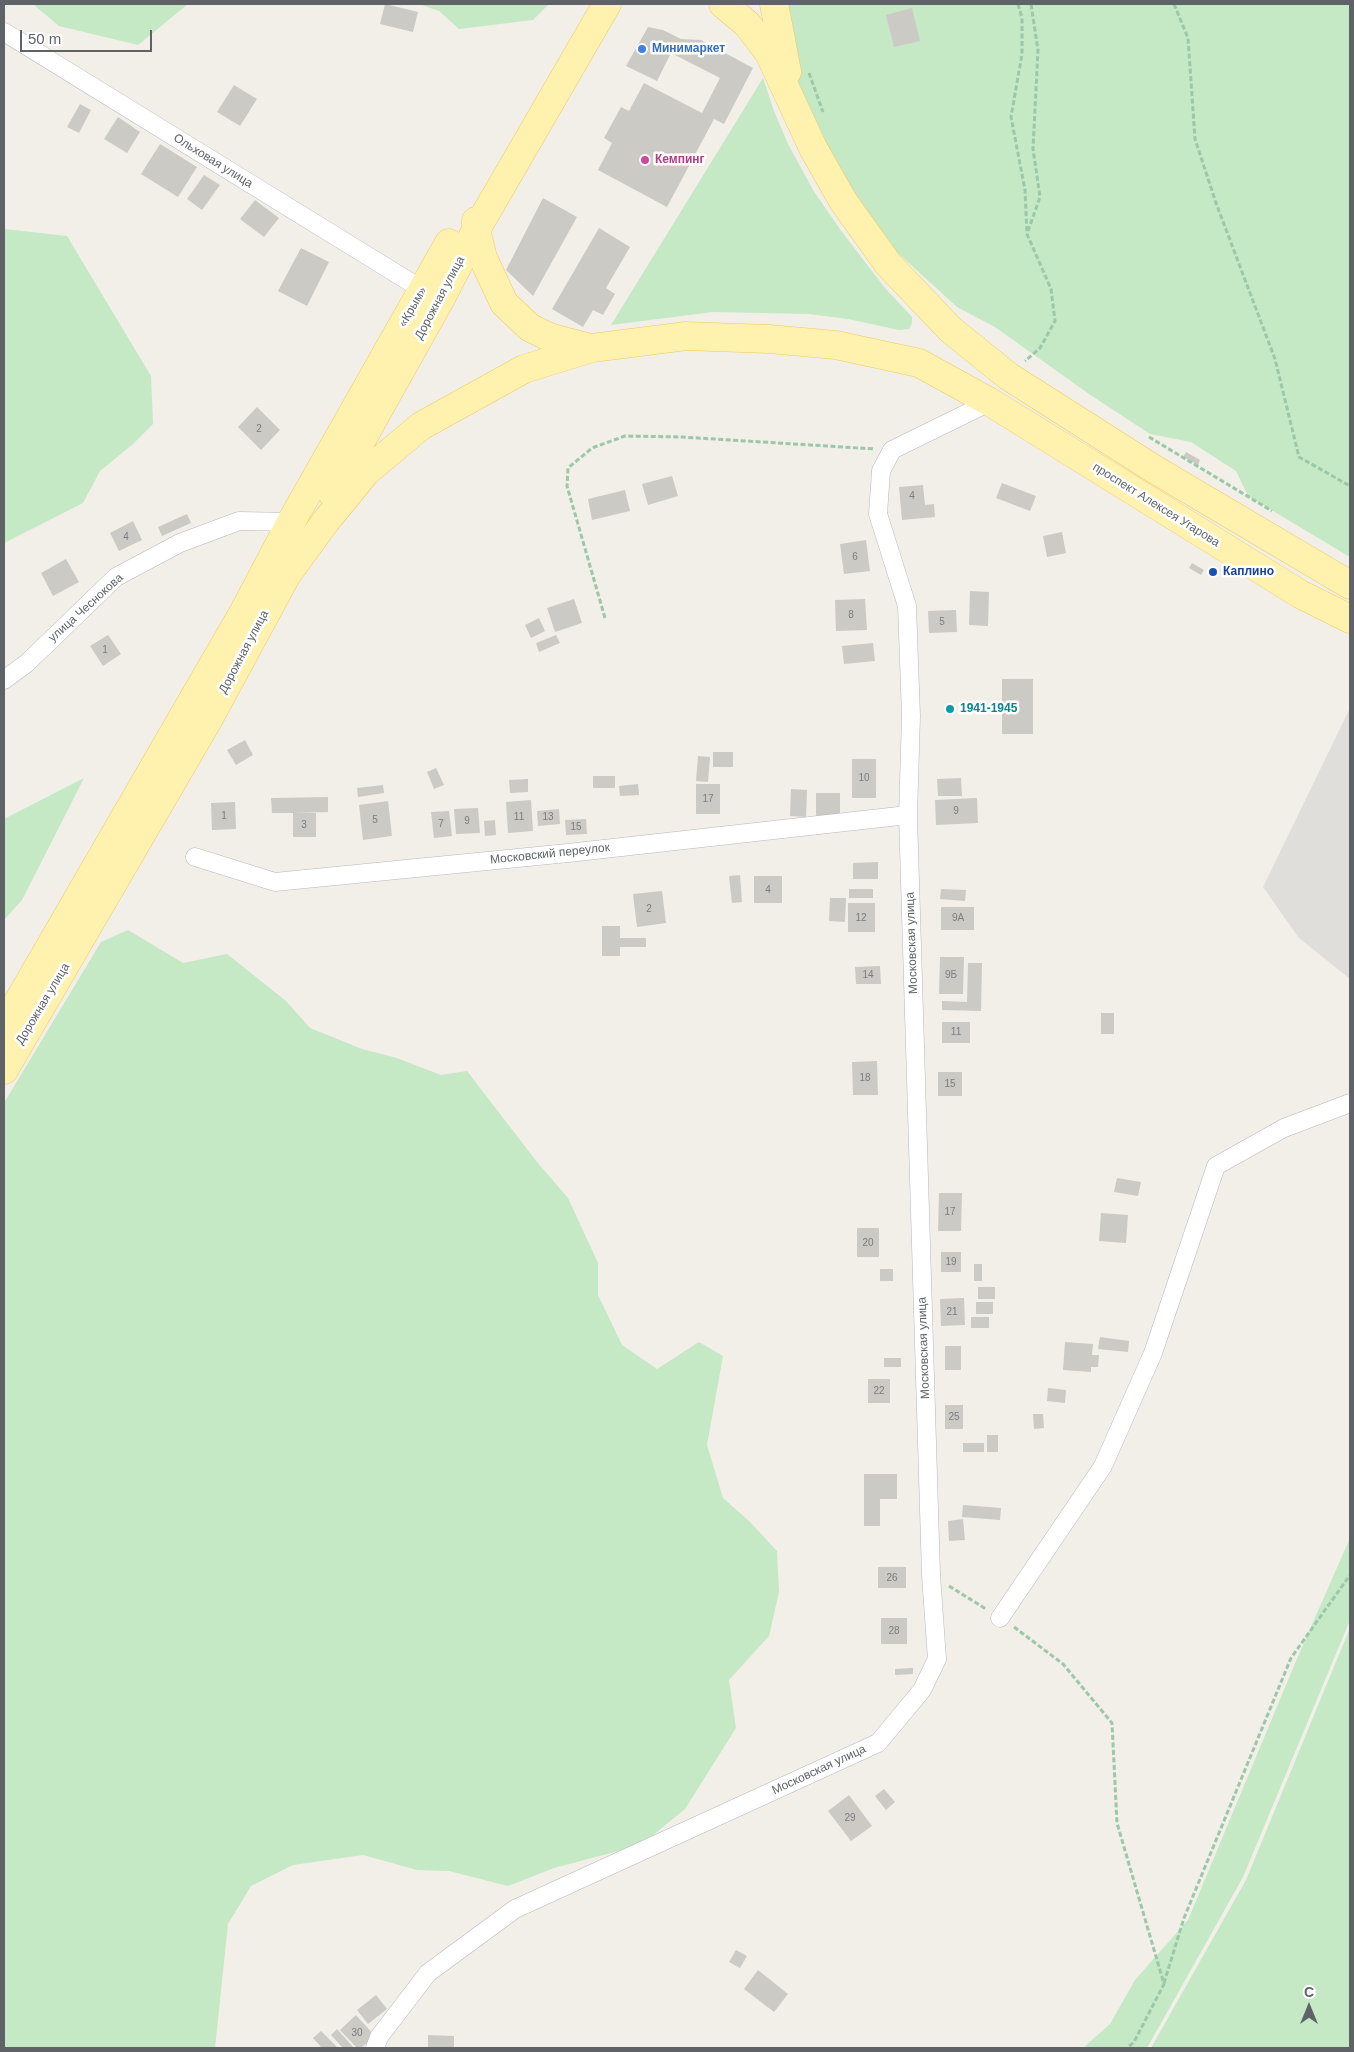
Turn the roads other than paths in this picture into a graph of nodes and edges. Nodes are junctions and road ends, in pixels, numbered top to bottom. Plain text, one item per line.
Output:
1 (587, 4) edge
2 (607, 4) edge
3 (723, 4) edge
4 (774, 4) edge
5 (4, 32) edge
6 (792, 100) junction
7 (476, 194) junction
8 (476, 230) junction
9 (423, 290) junction
10 (592, 348) junction
11 (1020, 365) junction
12 (990, 402) junction
13 (291, 522) junction
14 (283, 580) junction
15 (1350, 585) edge
16 (243, 613) joint
17 (1350, 619) edge
18 (4, 680) edge
19 (908, 815) junction
20 (195, 857) dead end
21 (4, 1026) edge
22 (4, 1070) edge
23 (1350, 1103) edge
24 (1000, 1618) road end
25 (375, 2048) edge

1 - 7 main road, «Крым»
2 - 8 main road
3 - 6 main road
4 - 6 main road
5 - 9 street, Ольховая улица
6 - 11 main road
7 - 8 main road
7 - 9 main road, «Крым»
8 - 10 main road
8 - 14 main road, Дорожная улица
9 - 13 main road, «Крым»
10 - 12 main road, проспект Алексея Угарова
10 - 14 main road
11 - 12 main road
11 - 15 main road
12 - 17 main road, проспект Алексея Угарова
12 - 19 street, Московская улица
13 - 16 main road, «Крым»
13 - 18 street, улица Чеснокова
14 - 22 main road, Дорожная улица
16 - 21 main road, Дорожная улица
19 - 20 street, Московский переулок
19 - 25 street, Московская улица
23 - 24 street

